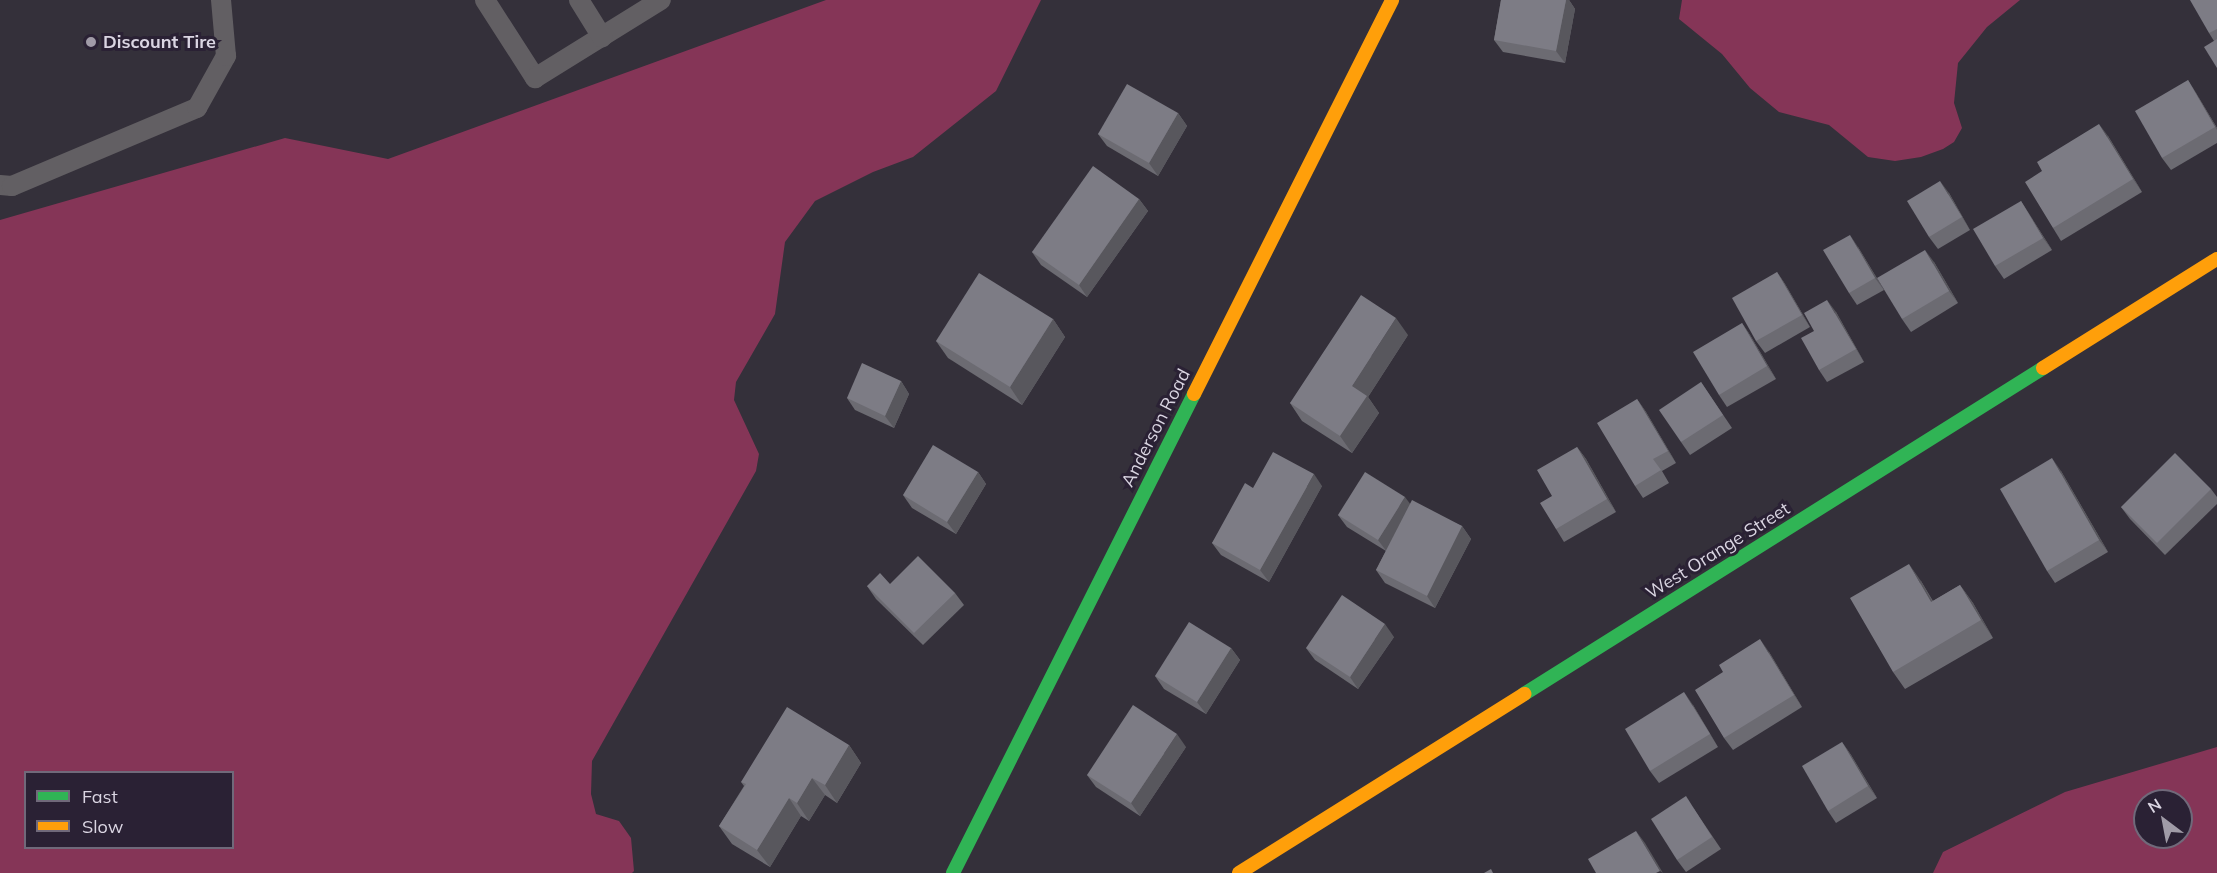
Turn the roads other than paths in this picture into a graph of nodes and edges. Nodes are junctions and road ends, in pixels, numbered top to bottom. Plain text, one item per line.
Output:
1 (221, 0) edge
2 (485, 0) edge
3 (579, 0) edge
4 (1392, 0) edge
5 (651, 3) edge
6 (602, 37) junction
7 (0, 185) edge
8 (2217, 259) edge
9 (953, 873) edge
10 (1239, 873) edge

1 - 7 lane
2 - 6 lane
3 - 6 lane
4 - 9 street, Anderson Road
5 - 6 lane
8 - 10 street, West Orange Street

